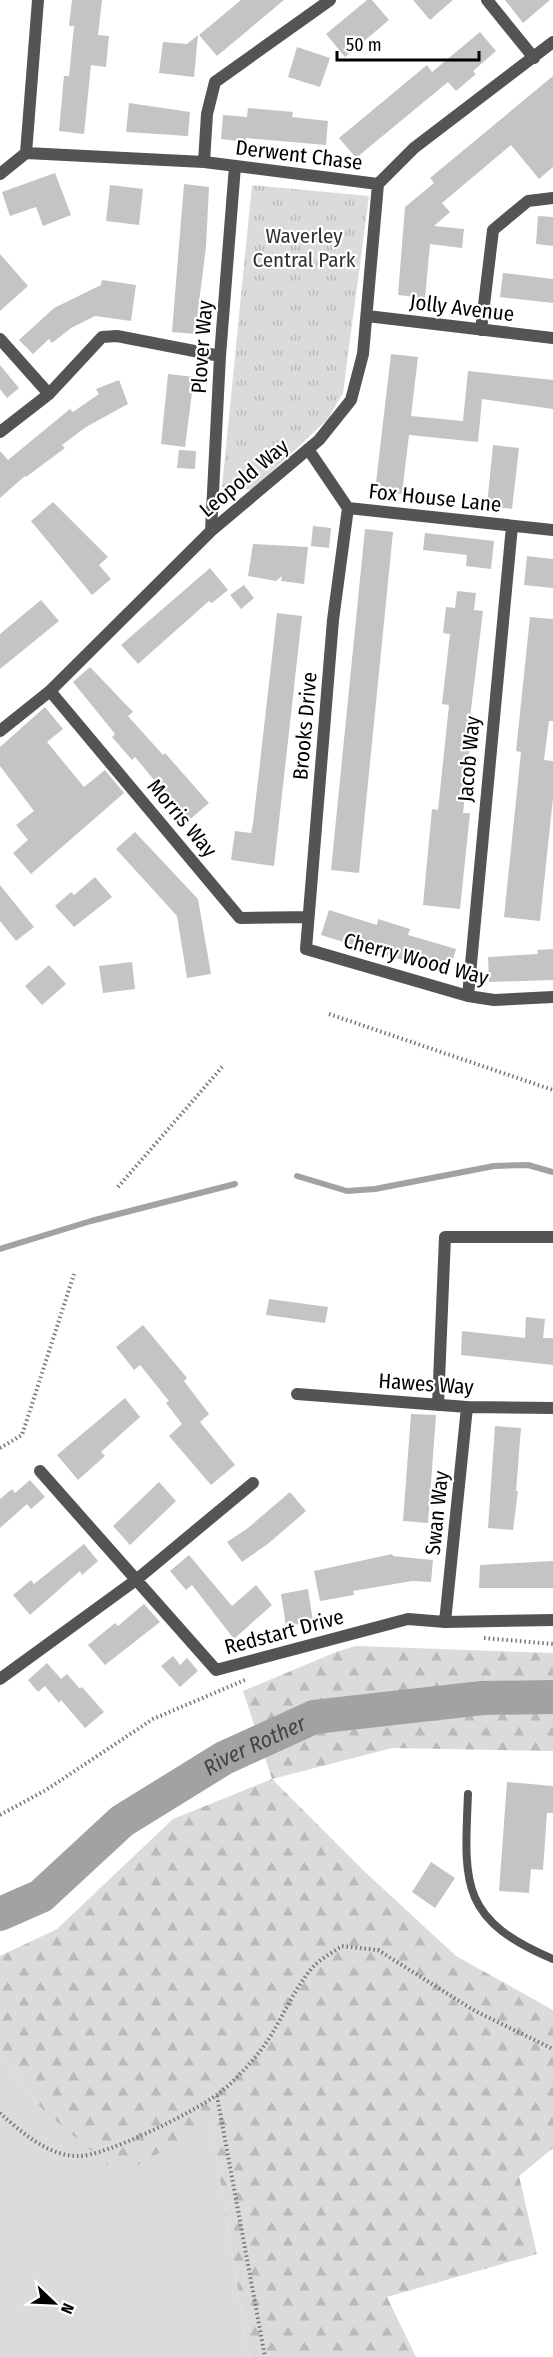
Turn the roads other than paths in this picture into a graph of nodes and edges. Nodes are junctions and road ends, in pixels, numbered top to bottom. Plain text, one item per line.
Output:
1 (38, 0) edge
2 (330, 0) edge
3 (487, 0) edge
4 (553, 42) edge
5 (534, 58) junction
6 (26, 153) junction
7 (204, 162) junction
8 (235, 166) junction
9 (0, 174) edge
10 (378, 184) junction
11 (553, 198) edge
12 (367, 316) junction
13 (481, 330) junction
14 (553, 338) edge
15 (0, 339) edge
16 (220, 356) junction
17 (49, 394) junction
18 (0, 432) edge
19 (308, 449) junction
20 (348, 508) junction
21 (512, 526) junction
22 (553, 530) edge
23 (211, 531) junction
24 (50, 691) junction
25 (0, 731) edge
26 (308, 916) junction
27 (306, 949) joint
28 (468, 996) junction
29 (553, 997) edge
30 (553, 1237) edge
31 (297, 1394) dead end
32 (438, 1405) junction
33 (467, 1407) junction
34 (553, 1408) edge
35 (40, 1472) dead end
36 (253, 1483) dead end
37 (136, 1580) junction
38 (553, 1620) edge
39 (445, 1622) junction
40 (0, 1679) edge
41 (468, 1794) dead end
42 (553, 1959) edge

1 - 6 street
2 - 7 street
3 - 5 street
4 - 5 street, Derwent Chase
5 - 10 street, Derwent Chase
6 - 7 street, Derwent Chase
6 - 9 street
7 - 8 street, Derwent Chase
8 - 10 street, Derwent Chase
8 - 16 street, Plover Way
10 - 12 street, Leopold Way
11 - 13 street
12 - 13 street, Jolly Avenue
12 - 19 street, Leopold Way
13 - 14 street, Jolly Avenue
15 - 17 street
16 - 17 street
16 - 23 street, Plover Way
17 - 18 street
19 - 20 street, Fox House Lane
19 - 23 street, Leopold Way
20 - 21 street, Fox House Lane
20 - 26 street, Brooks Drive
21 - 22 street, Fox House Lane
21 - 28 street, Jacob Way
23 - 24 street, Leopold Way
24 - 25 street, Leopold Way
24 - 26 street, Morris Way
26 - 27 street, Brooks Drive
27 - 28 street, Cherry Wood Way
28 - 29 street, Cherry Wood Way
30 - 32 street
31 - 32 street, Hawes Way
32 - 33 street, Hawes Way
33 - 34 street, Hawes Way
33 - 39 street, Swan Way
35 - 37 street, Redstart Drive
36 - 37 street
37 - 39 street, Redstart Drive
37 - 40 street
38 - 39 street, Redstart Drive
41 - 42 lane

